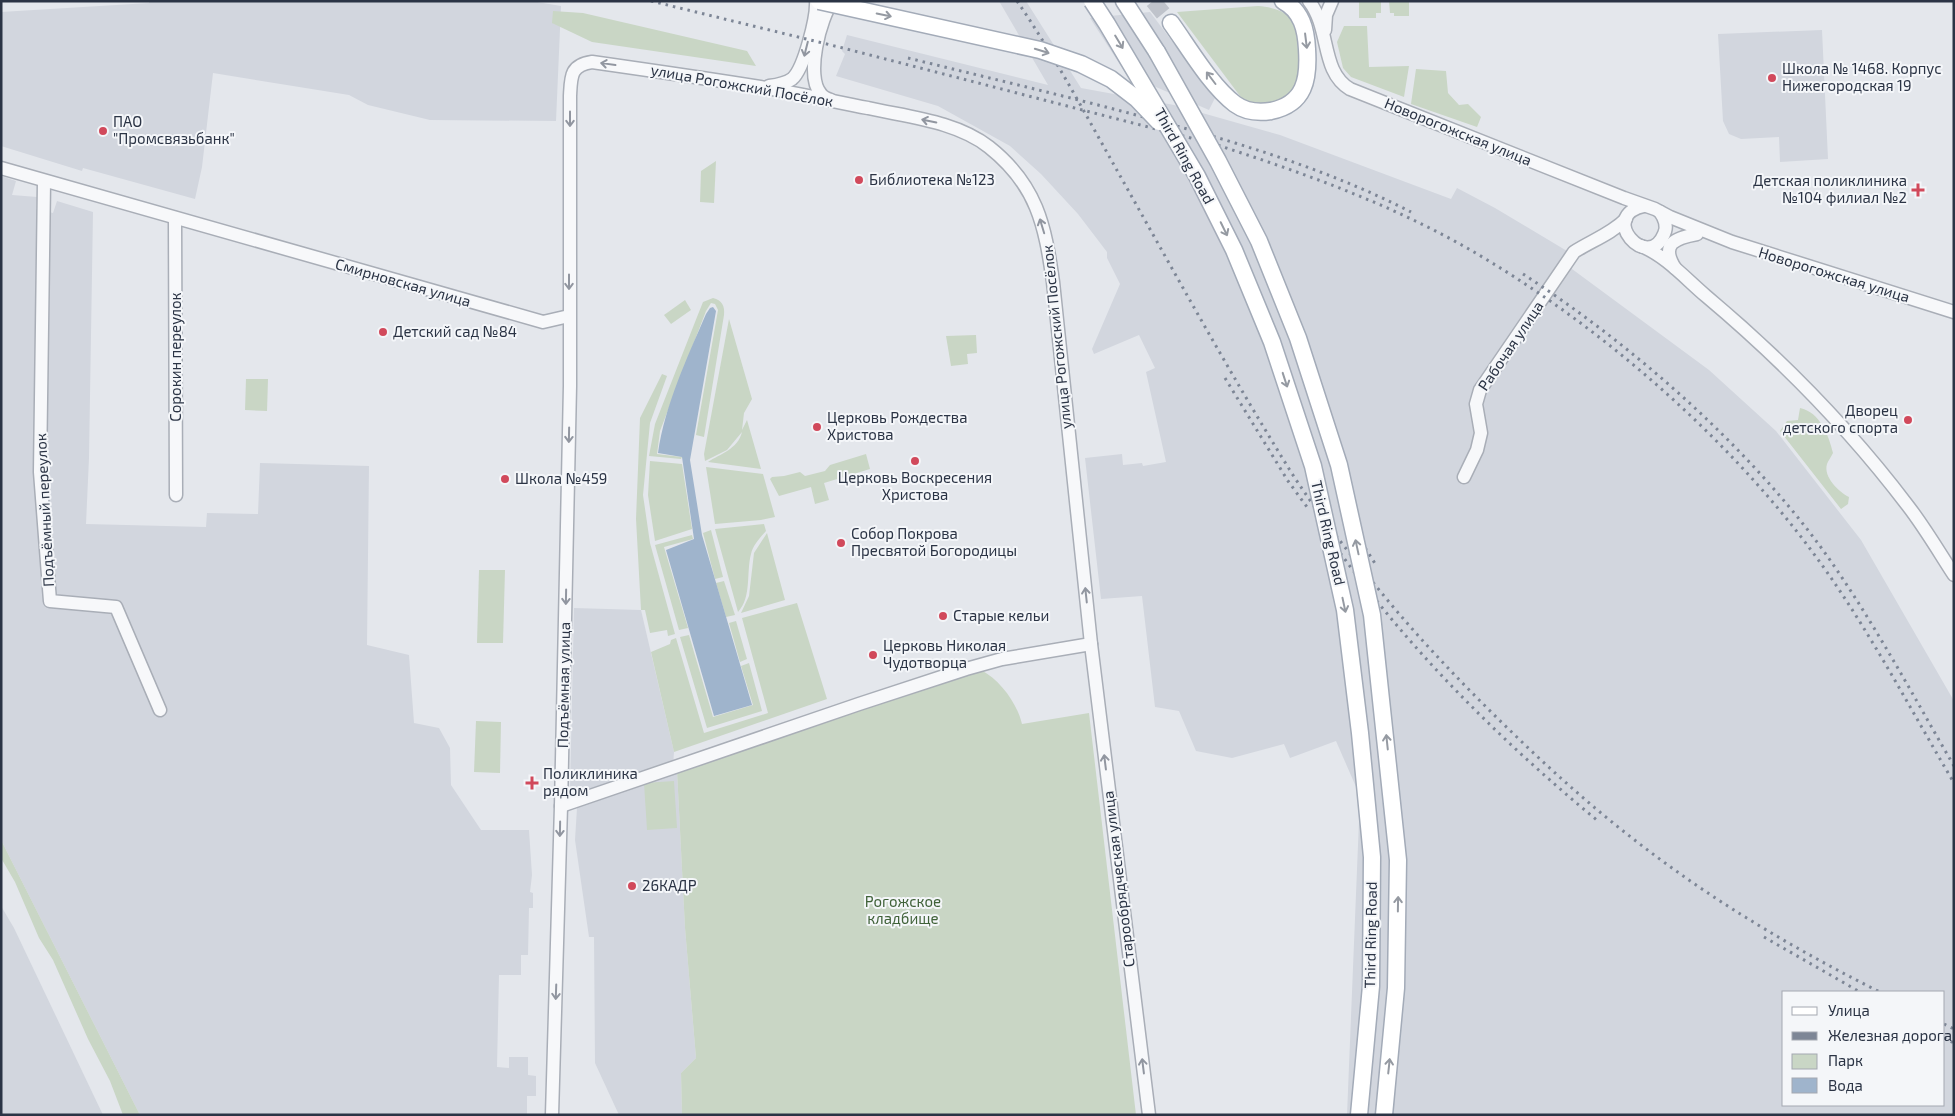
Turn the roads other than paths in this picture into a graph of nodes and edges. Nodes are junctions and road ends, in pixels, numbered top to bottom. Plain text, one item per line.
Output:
1 (817, 1) edge
2 (833, 1) edge
3 (1092, 1) edge
4 (1124, 1) edge
5 (1283, 1) edge
6 (1309, 1) edge
7 (1332, 1) edge
8 (1171, 23) tunnel mouth
9 (1325, 35) junction
10 (762, 87) junction
11 (834, 101) junction
12 (1, 168) edge
13 (1197, 176) junction
14 (44, 182) junction
15 (1624, 198) junction
16 (1644, 206) junction
17 (1660, 212) junction
18 (1628, 217) junction
19 (174, 218) junction
20 (1697, 234) junction
21 (1663, 236) junction
22 (1717, 236) junction
23 (1601, 237) junction
24 (1636, 244) junction
25 (1661, 257) junction
26 (1678, 272) junction
27 (1954, 312) edge
28 (569, 316) junction
29 (1464, 477) dead end
30 (176, 495) dead end
31 (1954, 575) edge
32 (1091, 644) junction
33 (160, 710) dead end
34 (561, 806) junction
35 (552, 1115) edge
36 (1149, 1115) edge
37 (1359, 1115) edge
38 (1384, 1115) edge

1 -> 10 street
1 -> 13 main road, bridge
2 - 11 street
3 -> 13 main road, Third Ring Road, bridge
38 -> 4 main road, Third Ring Road, bridge
5 -> 8 main road
6 - 9 street
7 - 9 street
9 - 15 street, Новорогожская улица
10 - 11 street, улица Рогожский Посёлок
10 -> 28 street, улица Рогожский Посёлок
32 -> 11 street, улица Рогожский Посёлок
12 - 14 street, Смирновская улица
13 -> 37 main road, Third Ring Road, bridge
14 - 19 street, Смирновская улица
14 - 33 street, Подъёмный переулок
15 - 16 street, Новорогожская улица
15 - 18 street
16 - 17 street, Новорогожская улица
16 - 18 street
17 - 21 street
17 - 22 street, Новорогожская улица
18 - 23 street, Рабочая улица
18 - 24 street
19 - 28 street, Смирновская улица
19 - 30 street, Сорокин переулок
20 - 21 street
20 - 22 street
20 - 26 street
21 - 24 street
21 - 25 street
22 - 27 street, Новорогожская улица
23 - 24 street
23 - 29 street, Рабочая улица
24 - 25 street
25 - 26 street
26 - 31 street
28 -> 34 street, Подъёмная улица
32 - 34 street
36 -> 32 street, Старообрядческая улица
34 -> 35 street, Подъёмная улица

